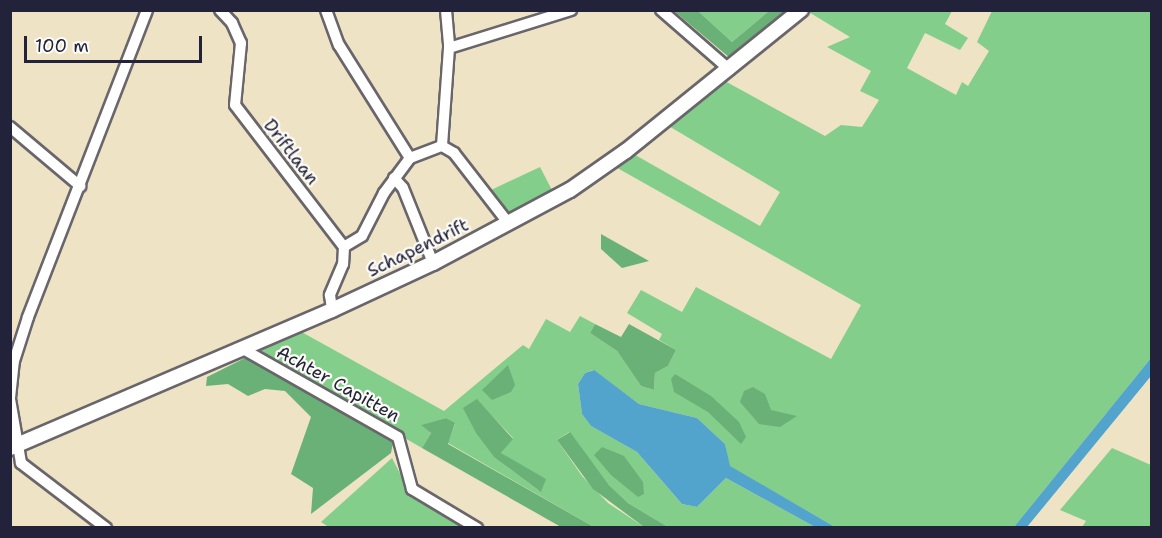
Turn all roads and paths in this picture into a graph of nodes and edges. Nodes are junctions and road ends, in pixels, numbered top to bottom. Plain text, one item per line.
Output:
1 (147, 10) edge
2 (220, 10) edge
3 (326, 10) edge
4 (446, 10) edge
5 (571, 10) edge
6 (661, 10) edge
7 (801, 10) edge
8 (449, 48) junction
9 (730, 70) junction
10 (10, 127) edge
11 (442, 146) junction
12 (410, 158) junction
13 (394, 178) junction
14 (80, 186) junction
15 (509, 224) junction
16 (344, 247) junction
17 (433, 263) junction
18 (332, 309) junction
19 (243, 349) junction
20 (10, 398) edge
21 (13, 447) edge
22 (106, 528) edge
23 (477, 528) edge

1 - 14 street
2 - 16 street, Driftlaan
3 - 12 street
4 - 8 street
5 - 8 street
6 - 9 street
7 - 9 street, Schapendrift
8 - 11 street
9 - 15 street, Schapendrift
10 - 14 street
11 - 12 street
11 - 15 street
12 - 13 street
13 - 16 street
13 - 17 street
14 - 20 street
15 - 17 street, Schapendrift
16 - 18 street
17 - 18 street, Schapendrift
18 - 19 street, Schapendrift
19 - 21 street, Schapendrift
19 - 23 street, Achter Capitten
20 - 21 street
21 - 22 street

